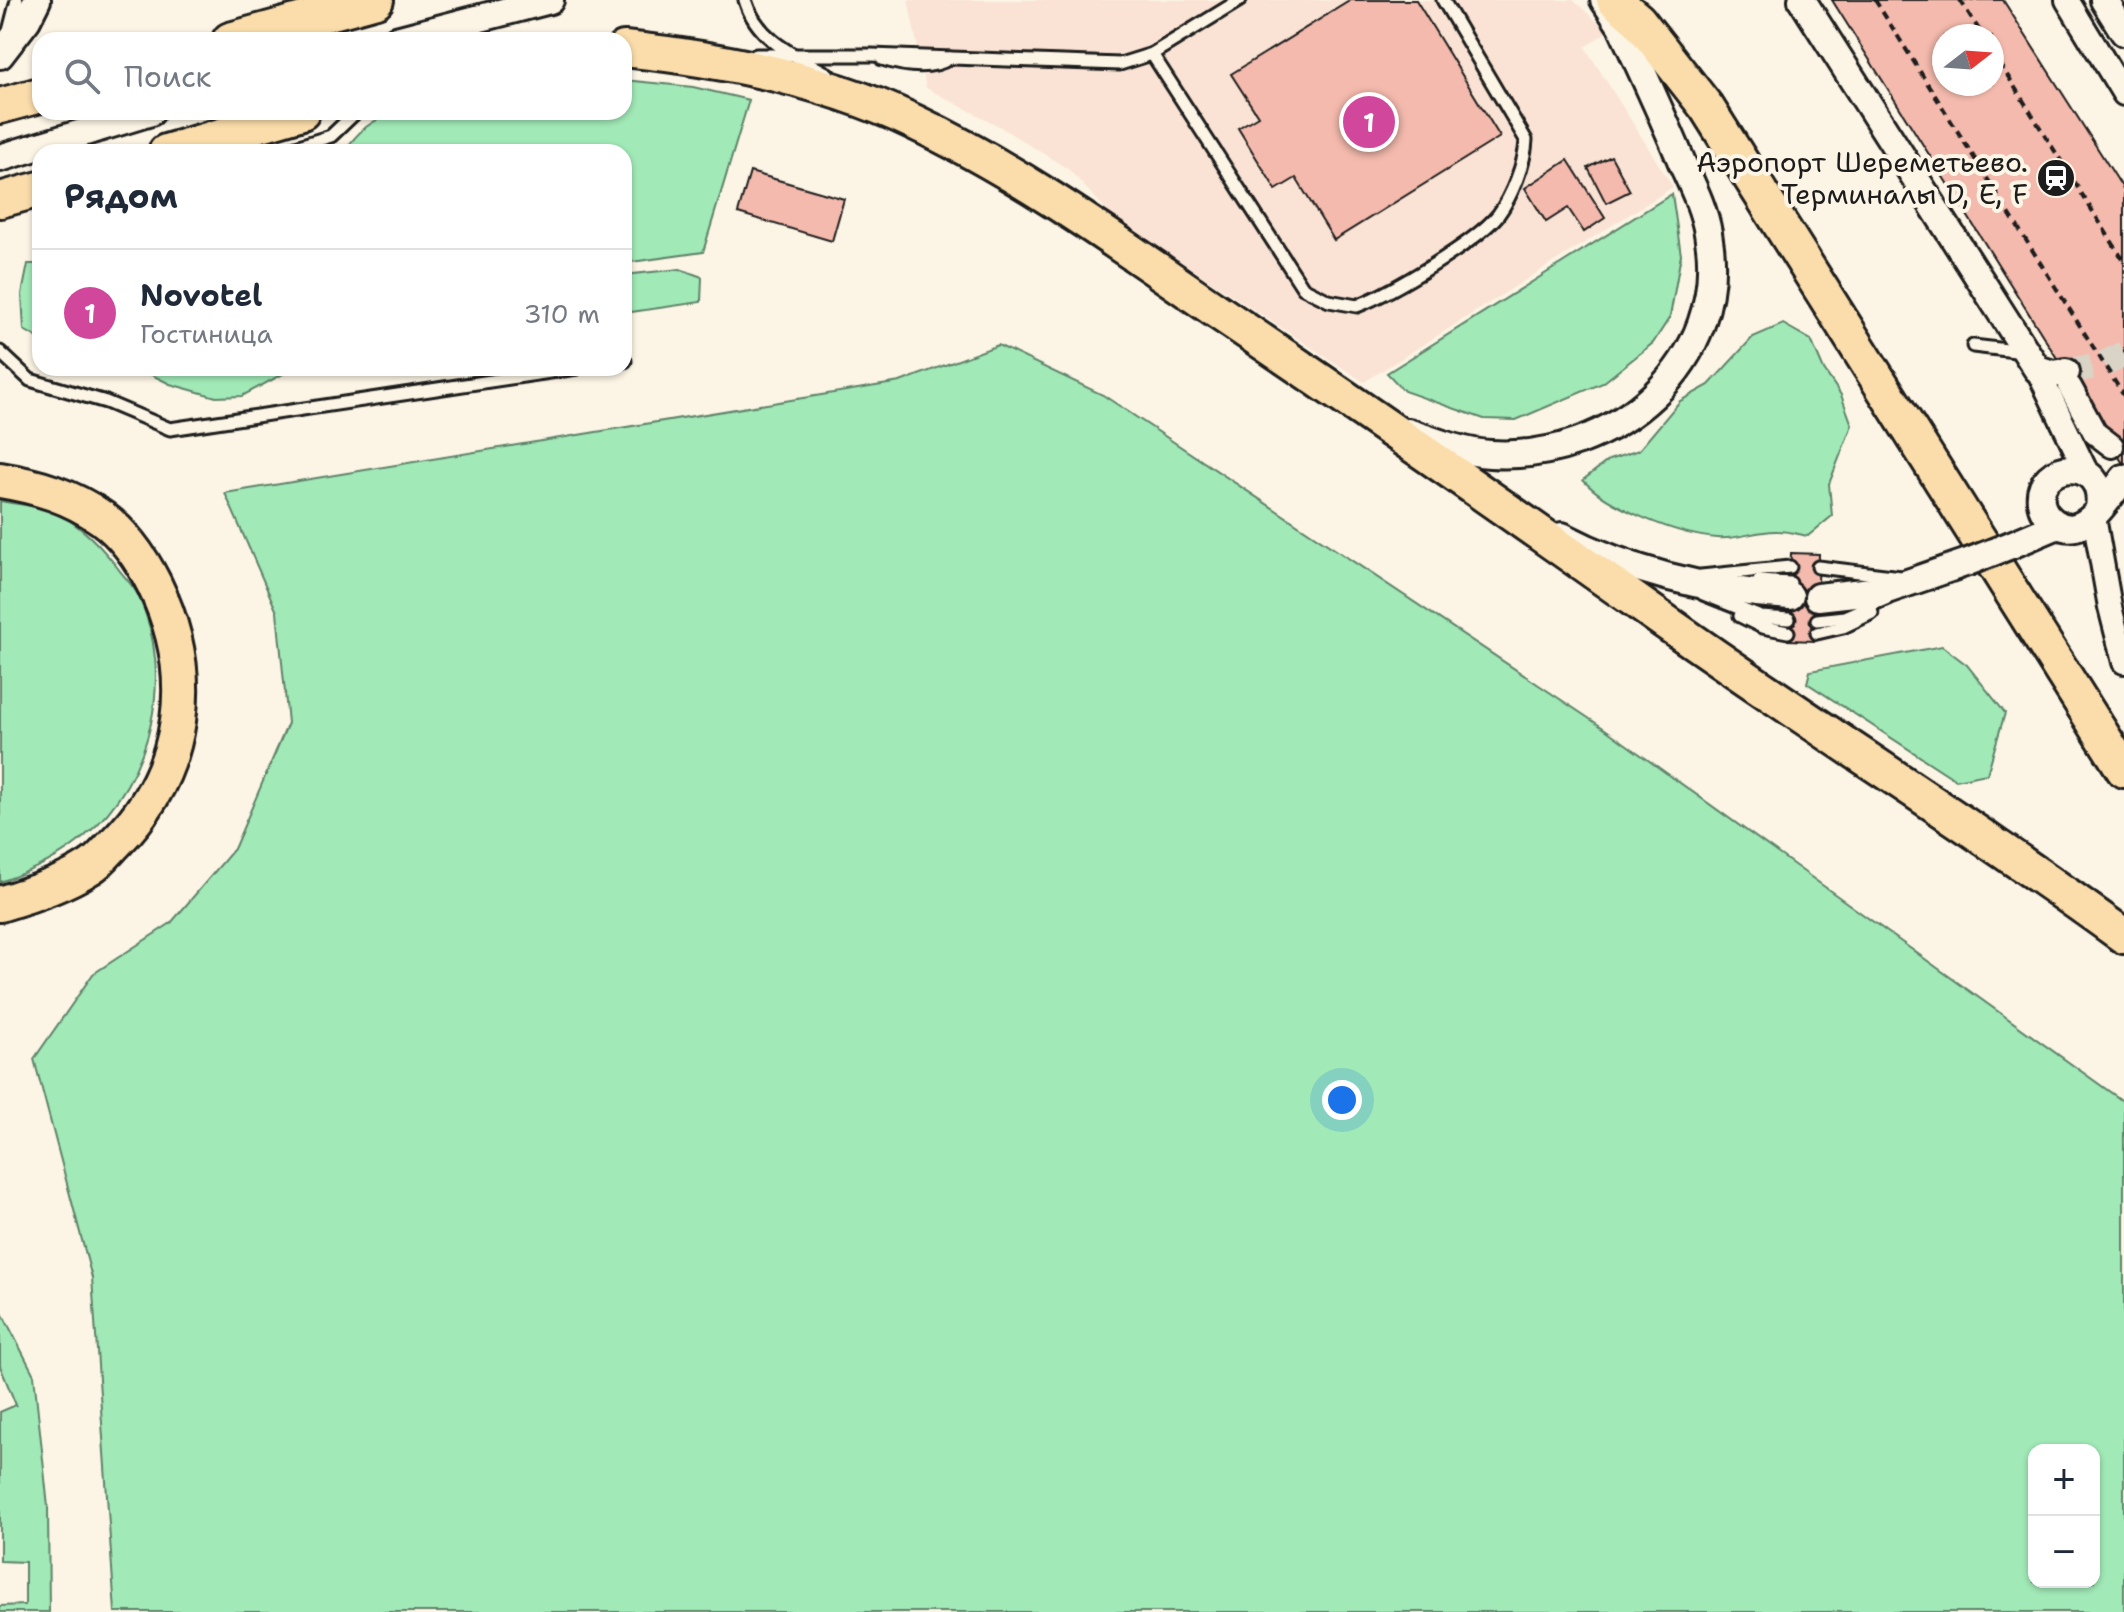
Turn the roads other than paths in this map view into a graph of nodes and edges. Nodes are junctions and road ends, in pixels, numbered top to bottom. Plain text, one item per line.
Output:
1 (17, 0) edge
2 (25, 0) edge
3 (37, 0) edge
4 (376, 0) edge
5 (550, 0) edge
6 (745, 0) edge
7 (1240, 0) edge
8 (1443, 0) edge
9 (1604, 0) edge
10 (1614, 0) edge
11 (1802, 0) edge
12 (2067, 0) edge
13 (2104, 0) edge
14 (259, 32) edge
15 (427, 32) edge
16 (2124, 32) edge
17 (5, 50) edge
18 (632, 50) edge
19 (790, 53) junction
20 (1152, 54) junction
21 (703, 59) junction
22 (2124, 94) edge
23 (32, 97) edge
24 (0, 106) edge
25 (125, 120) edge
26 (275, 120) edge
27 (348, 120) edge
28 (912, 121) junction
29 (46, 144) edge
30 (193, 144) edge
31 (305, 144) edge
32 (32, 148) edge
33 (0, 158) edge
34 (32, 191) edge
35 (0, 200) edge
36 (1973, 346) dead end
37 (0, 352) edge
38 (2031, 360) junction
39 (524, 376) edge
40 (2068, 380) joint
41 (1386, 425) junction
42 (2112, 446) dead end
43 (2087, 473) junction
44 (2124, 478) edge
45 (0, 480) edge
46 (1495, 501) junction
47 (2096, 512) junction
48 (2058, 525) junction
49 (1790, 567) dead end
50 (1818, 567) dead end
51 (1677, 580) junction
52 (2114, 583) edge
53 (1901, 587) junction
54 (1709, 592) junction
55 (1789, 601) dead end
56 (1817, 602) dead end
57 (1788, 632) dead end
58 (1817, 633) dead end
59 (2124, 662) edge
60 (2124, 770) edge
61 (0, 904) edge
62 (2124, 936) edge

1 - 17 lane
2 - 17 lane
3 - 17 street
4 - 14 main road
5 - 15 street
6 - 19 lane
7 - 20 lane
8 - 20 lane
9 - 41 street
10 - 60 main road
11 - 38 street
12 - 22 street
13 - 16 street
18 - 21 main road
19 - 20 lane
19 - 21 lane
19 - 28 lane
21 - 28 main road
23 - 24 main road
25 - 29 street
26 - 30 main road
27 - 31 lane
28 - 41 main road
32 - 33 street
34 - 35 main road
36 - 38 lane
37 - 39 lane
38 - 40 street
38 - 43 street
40 - 42 street
41 - 46 main road
43 - 47 street
43 - 48 street
44 - 47 street
45 - 61 main road
46 - 51 street
46 - 62 main road
47 - 48 street
47 - 52 street
48 - 53 street, bridge
49 - 51 lane
50 - 53 lane
51 - 54 street
52 - 59 street
53 - 56 street
53 - 58 lane
54 - 55 street
54 - 57 lane

